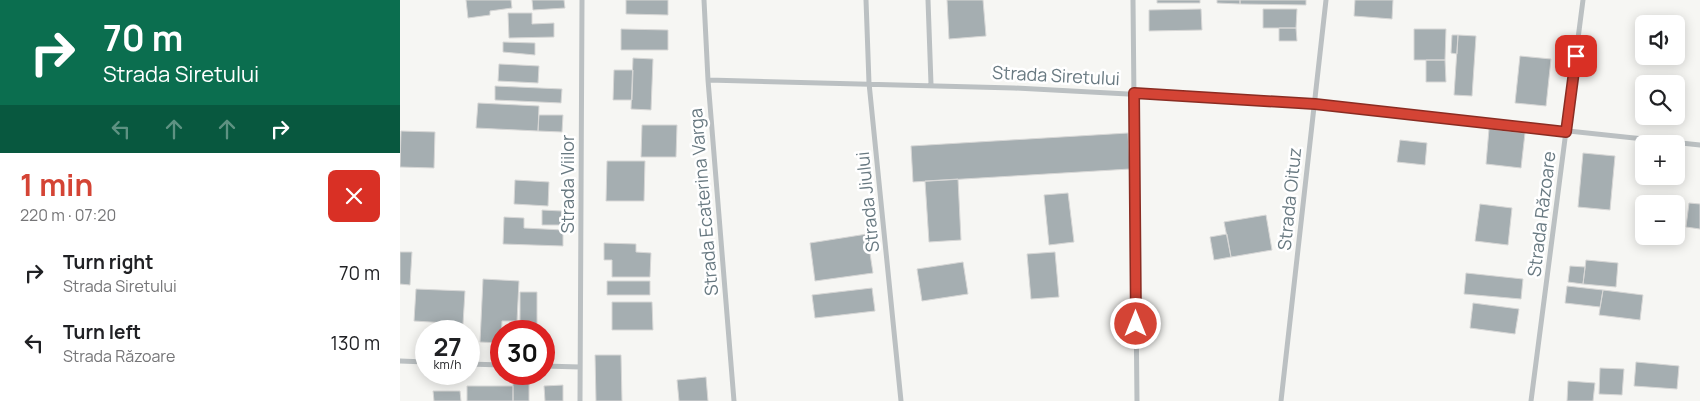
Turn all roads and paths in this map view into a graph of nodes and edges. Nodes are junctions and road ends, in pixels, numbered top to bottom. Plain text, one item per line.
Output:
1 (582, 0) edge
2 (704, 0) edge
3 (866, 0) edge
4 (928, 0) edge
5 (1133, 0) edge
6 (1326, 0) edge
7 (1583, 0) edge
8 (708, 80) junction
9 (869, 83) junction
10 (930, 84) junction
11 (1134, 93) junction
12 (1315, 104) junction
13 (1566, 132) junction
14 (1700, 145) edge
15 (400, 361) edge
16 (415, 362) edge
17 (555, 366) edge
18 (580, 367) junction
19 (580, 401) edge
20 (734, 401) edge
21 (901, 401) edge
22 (1137, 401) edge
23 (1281, 401) edge
24 (1531, 401) edge

1 - 18 street, Strada Viilor
2 - 8 street, Strada Ecaterina Varga
3 - 9 street, Strada Jiului
4 - 10 street
5 - 11 street
6 - 12 street, Strada Oituz
7 - 13 street, Strada Răzoare
8 - 9 street, Strada Siretului
8 - 20 street, Strada Ecaterina Varga
9 - 10 street, Strada Siretului
9 - 21 street, Strada Jiului
10 - 11 street, Strada Siretului
11 - 12 street, Strada Siretului
11 - 22 street
12 - 13 street, Strada Siretului
12 - 23 street, Strada Oituz
13 - 14 street, Strada Siretului
13 - 24 street, Strada Răzoare
15 - 16 street
17 - 18 street
18 - 19 street, Strada Viilor

